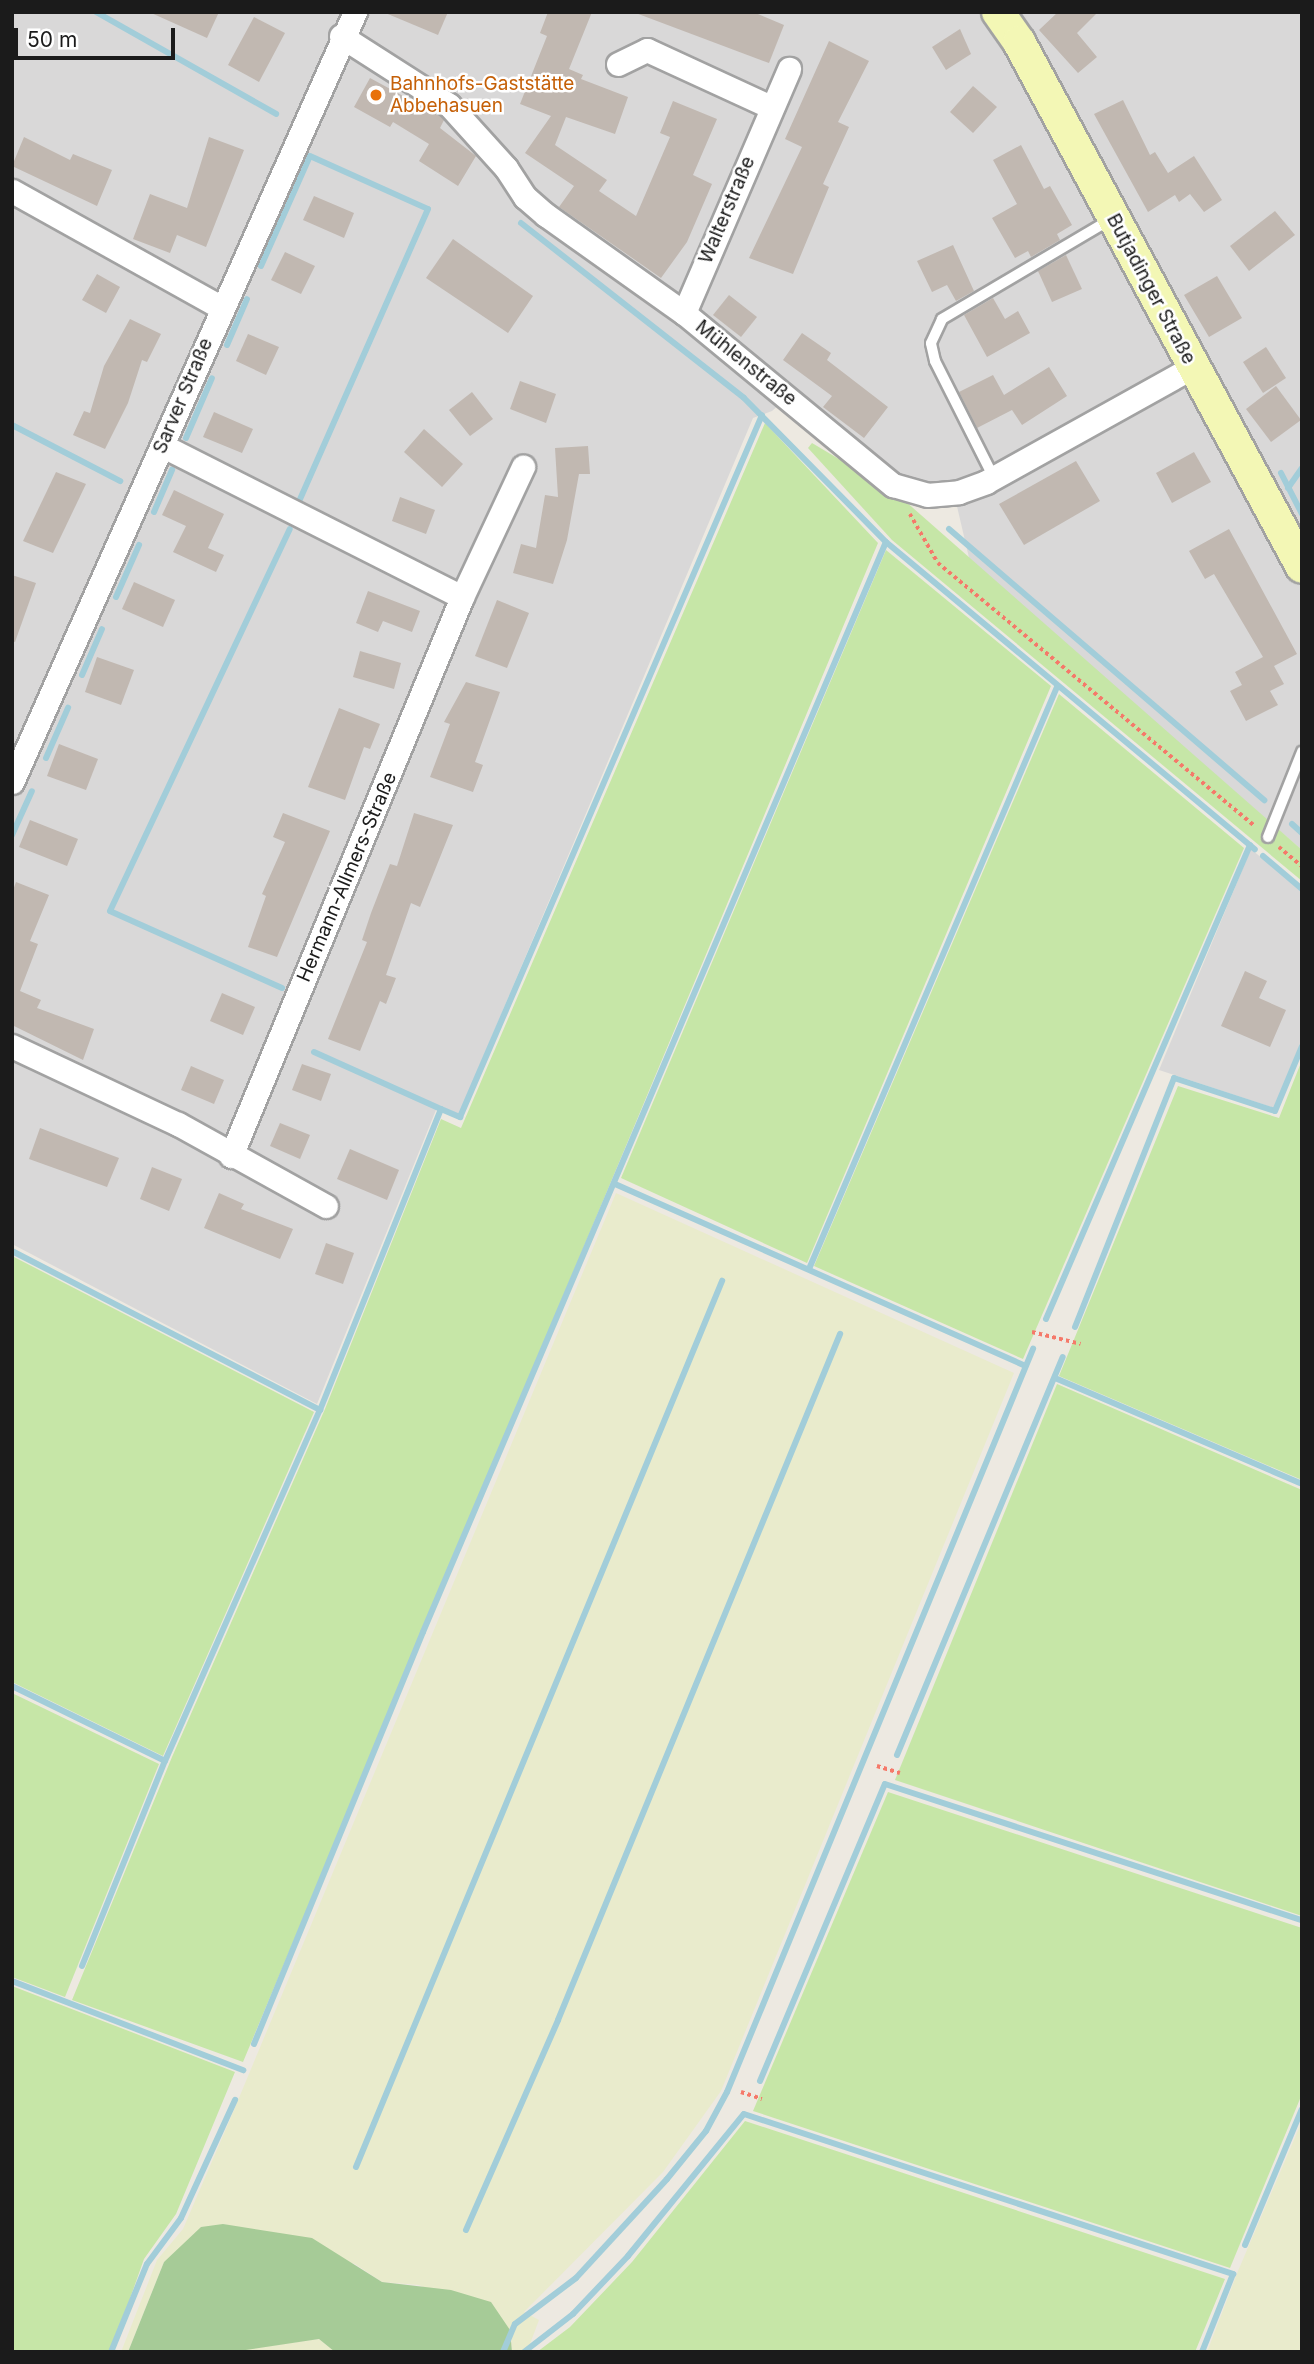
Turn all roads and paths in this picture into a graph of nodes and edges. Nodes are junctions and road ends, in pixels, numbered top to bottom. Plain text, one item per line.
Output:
1 (998, 12) edge
2 (345, 21) edge
3 (618, 64) dead end
4 (789, 69) dead end
5 (771, 107) junction
6 (12, 191) edge
7 (1113, 218) junction
8 (220, 307) junction
9 (684, 313) junction
10 (1193, 367) junction
11 (163, 446) junction
12 (523, 467) dead end
13 (994, 478) junction
14 (911, 491) junction
15 (1302, 567) edge
16 (462, 597) junction
17 (1302, 752) edge
18 (12, 782) edge
19 (1268, 837) junction
20 (1302, 866) edge
21 (12, 1046) edge
22 (231, 1156) junction
23 (326, 1206) dead end
24 (1032, 1332) dead end
25 (1081, 1344) dead end
26 (877, 1766) dead end
27 (900, 1773) dead end
28 (741, 2092) dead end
29 (762, 2099) dead end

1 - 7 main road, Butjadinger Straße
2 - 8 street, Sarver Straße
2 - 9 street, Mühlenstraße
3 - 5 street
4 - 5 street, Walterstraße
5 - 9 street, Walterstraße
6 - 8 street
7 - 10 main road, Butjadinger Straße
7 - 13 lane
8 - 11 street, Sarver Straße
9 - 14 street, Mühlenstraße
10 - 13 street, Mühlenstraße
10 - 15 main road, Butjadinger Straße
11 - 16 street
11 - 18 street, Sarver Straße
12 - 16 street, Hermann-Allmers-Straße
13 - 14 street, Mühlenstraße
14 - 19 path
16 - 22 street, Hermann-Allmers-Straße
17 - 19 lane
19 - 20 path
21 - 22 street
22 - 23 street
24 - 25 path
26 - 27 path
28 - 29 path

